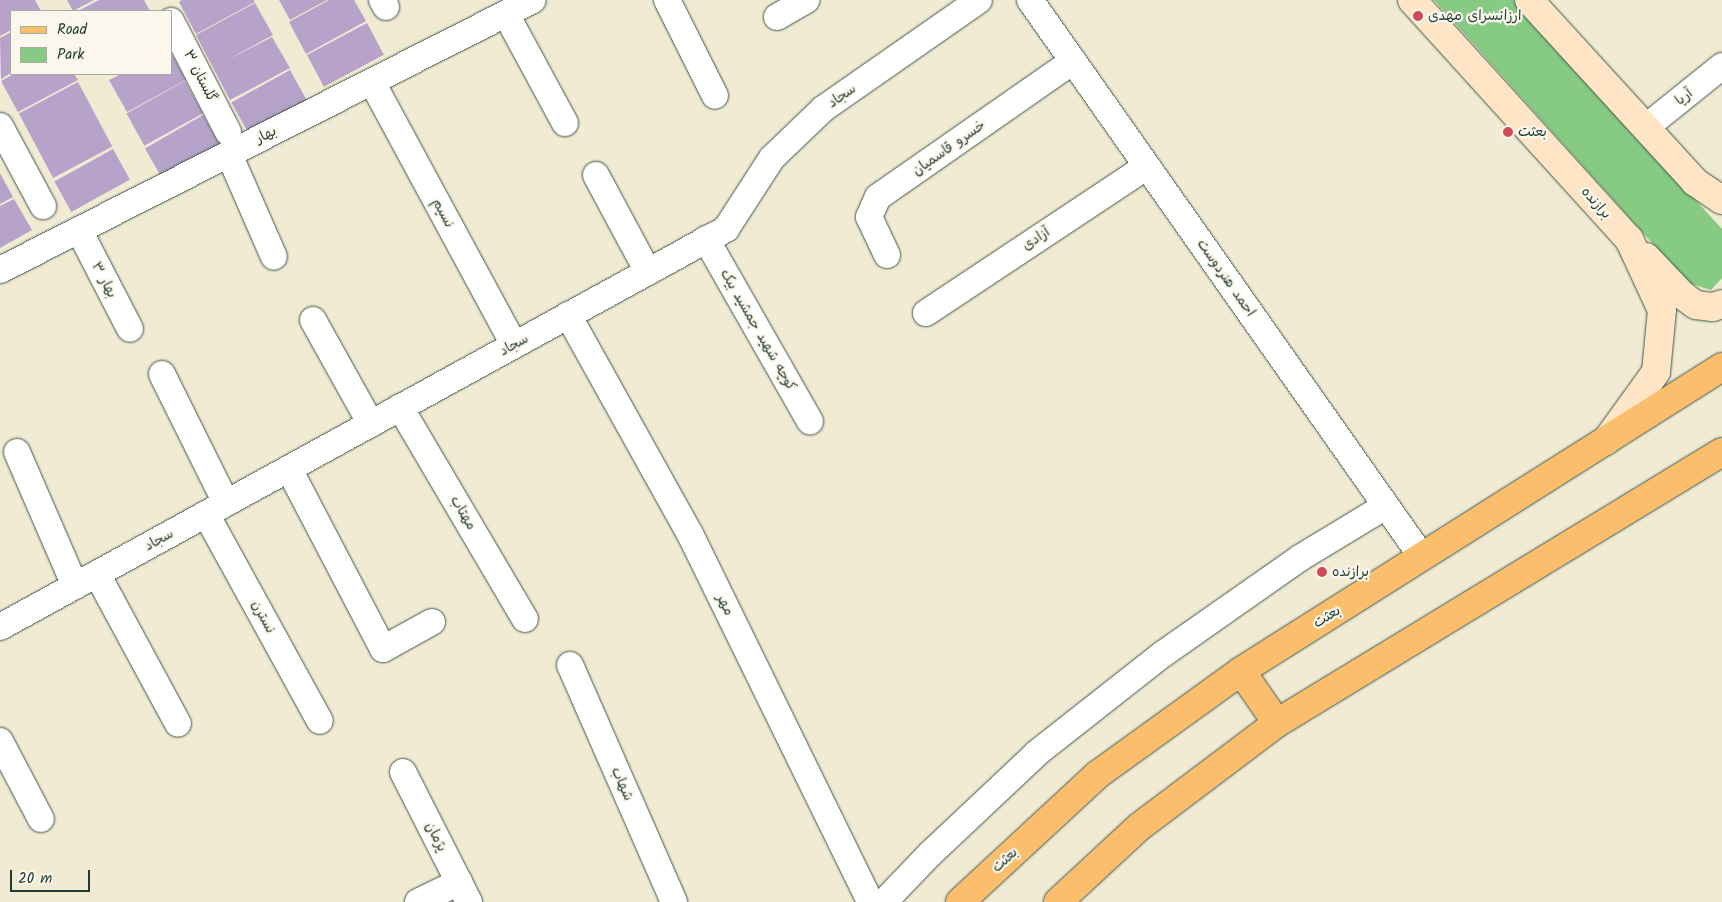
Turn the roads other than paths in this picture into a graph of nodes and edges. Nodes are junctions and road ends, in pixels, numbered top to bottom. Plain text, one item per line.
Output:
1 (533, 0) edge
2 (666, 0) edge
3 (806, 0) edge
4 (979, 0) edge
5 (1030, 0) edge
6 (1412, 0) edge
7 (1529, 0) edge
8 (506, 14) junction
9 (777, 17) dead end
10 (172, 23) edge
11 (1073, 61) junction
12 (1722, 66) edge
13 (372, 82) junction
14 (715, 96) dead end
15 (565, 123) dead end
16 (0, 126) edge
17 (1646, 128) junction
18 (228, 143) junction
19 (1147, 166) junction
20 (596, 175) dead end
21 (1695, 182) junction
22 (1722, 200) edge
23 (43, 206) dead end
24 (1722, 213) edge
25 (79, 230) junction
26 (706, 239) junction
27 (1629, 239) junction
28 (887, 255) dead end
29 (274, 257) dead end
30 (0, 270) edge
31 (648, 272) junction
32 (1722, 304) edge
33 (926, 313) dead end
34 (568, 315) junction
35 (313, 320) dead end
36 (130, 329) dead end
37 (514, 345) junction
38 (1722, 367) edge
39 (162, 374) dead end
40 (400, 407) junction
41 (810, 421) dead end
42 (371, 424) junction
43 (1606, 441) junction
44 (17, 452) dead end
45 (1722, 452) edge
46 (289, 469) junction
47 (1386, 506) junction
48 (216, 509) junction
49 (1422, 557) junction
50 (86, 580) junction
51 (525, 619) dead end
52 (432, 622) dead end
53 (0, 627) edge
54 (570, 665) dead end
55 (1241, 671) junction
56 (320, 721) dead end
57 (178, 724) dead end
58 (1277, 724) junction
59 (0, 741) edge
60 (403, 772) dead end
61 (41, 819) dead end
62 (464, 892) edge
63 (418, 902) edge
64 (674, 902) edge
65 (870, 902) edge
66 (884, 902) edge
67 (960, 902) edge
68 (1058, 902) edge

1 - 8 street, بهار
2 - 14 street
3 - 9 street
4 - 26 street, سجاد
5 - 11 street, احمد هنردوست
6 - 27 main road, برازنده
7 - 17 main road
8 - 13 street, بهار
8 - 15 street
10 - 18 street, گلستان ۳
11 - 19 street, احمد هنردوست
11 - 28 street, خسرو قاسمیان
12 - 17 street, آریا
13 - 18 street, بهار
13 - 37 street, نسیم
16 - 23 street
17 - 21 main road
18 - 25 street, بهار
18 - 29 street, گلستان ۳
19 - 33 street, آزادی
19 - 47 street, احمد هنردوست
20 - 31 street
21 - 22 main road
21 - 24 main road
25 - 30 street, بهار
25 - 36 street, بهار ۳
26 - 31 street, سجاد
26 - 41 street, کوچه شهید جمشید بیک
27 - 32 main road
27 - 43 main road, برازنده
31 - 34 street, سجاد
34 - 37 street, سجاد
34 - 65 street, مهر
35 - 42 street
37 - 40 street, سجاد
38 - 43 main road, بعثت
39 - 48 street, نسترن
40 - 42 street, سجاد
40 - 51 street, مهتاب
42 - 46 street, سجاد
43 - 49 main road, بعثت
44 - 50 street
45 - 58 main road
46 - 48 street, سجاد
46 - 52 street
47 - 49 street, احمد هنردوست
47 - 66 street
48 - 50 street, سجاد
48 - 56 street, نسترن
49 - 55 main road, بعثت
50 - 53 street, سجاد
50 - 57 street
54 - 64 street, شهاب
55 - 58 main road
55 - 67 main road, بعثت
58 - 68 main road
59 - 61 street
60 - 62 street, پژمان
62 - 63 street

